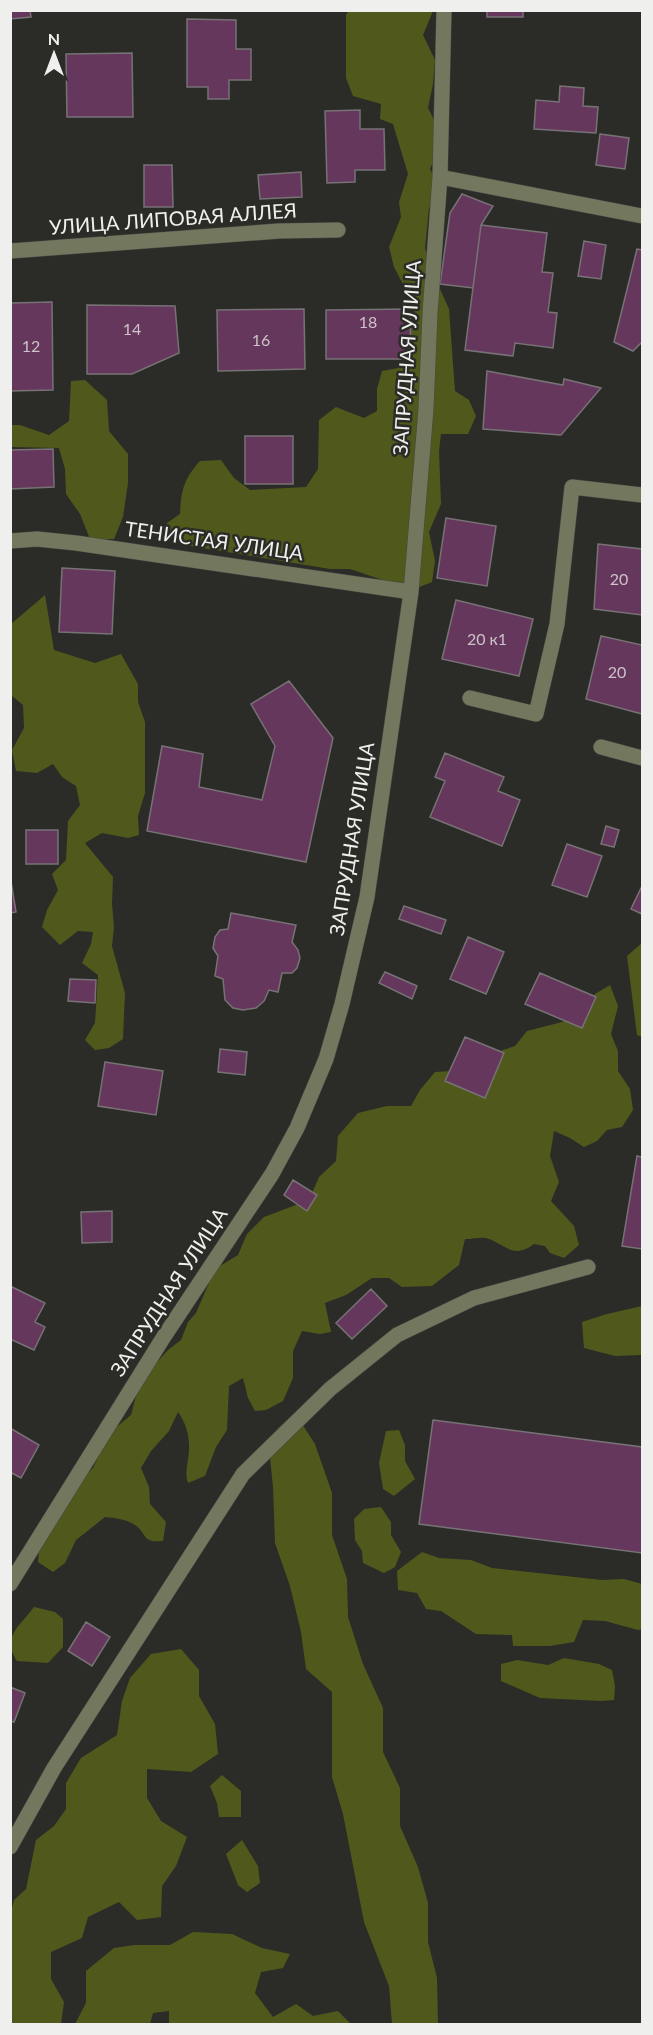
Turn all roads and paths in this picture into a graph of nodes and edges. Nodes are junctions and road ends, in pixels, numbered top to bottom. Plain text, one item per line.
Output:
1 (444, 10) edge
2 (440, 177) junction
3 (642, 216) edge
4 (338, 230) dead end
5 (10, 251) edge
6 (642, 495) edge
7 (10, 541) edge
8 (411, 591) junction
9 (470, 698) dead end
10 (601, 747) dead end
11 (642, 758) edge
12 (588, 1267) dead end
13 (10, 1584) edge
14 (10, 1847) edge

1 - 2 street, ЗАПРУДНАЯ УЛИЦА
2 - 3 street
2 - 8 street, ЗАПРУДНАЯ УЛИЦА
4 - 5 street, УЛИЦА ЛИПОВАЯ АЛЛЕЯ
6 - 9 street
7 - 8 street, ТЕНИСТАЯ УЛИЦА
8 - 13 street, ЗАПРУДНАЯ УЛИЦА
10 - 11 street
12 - 14 street

